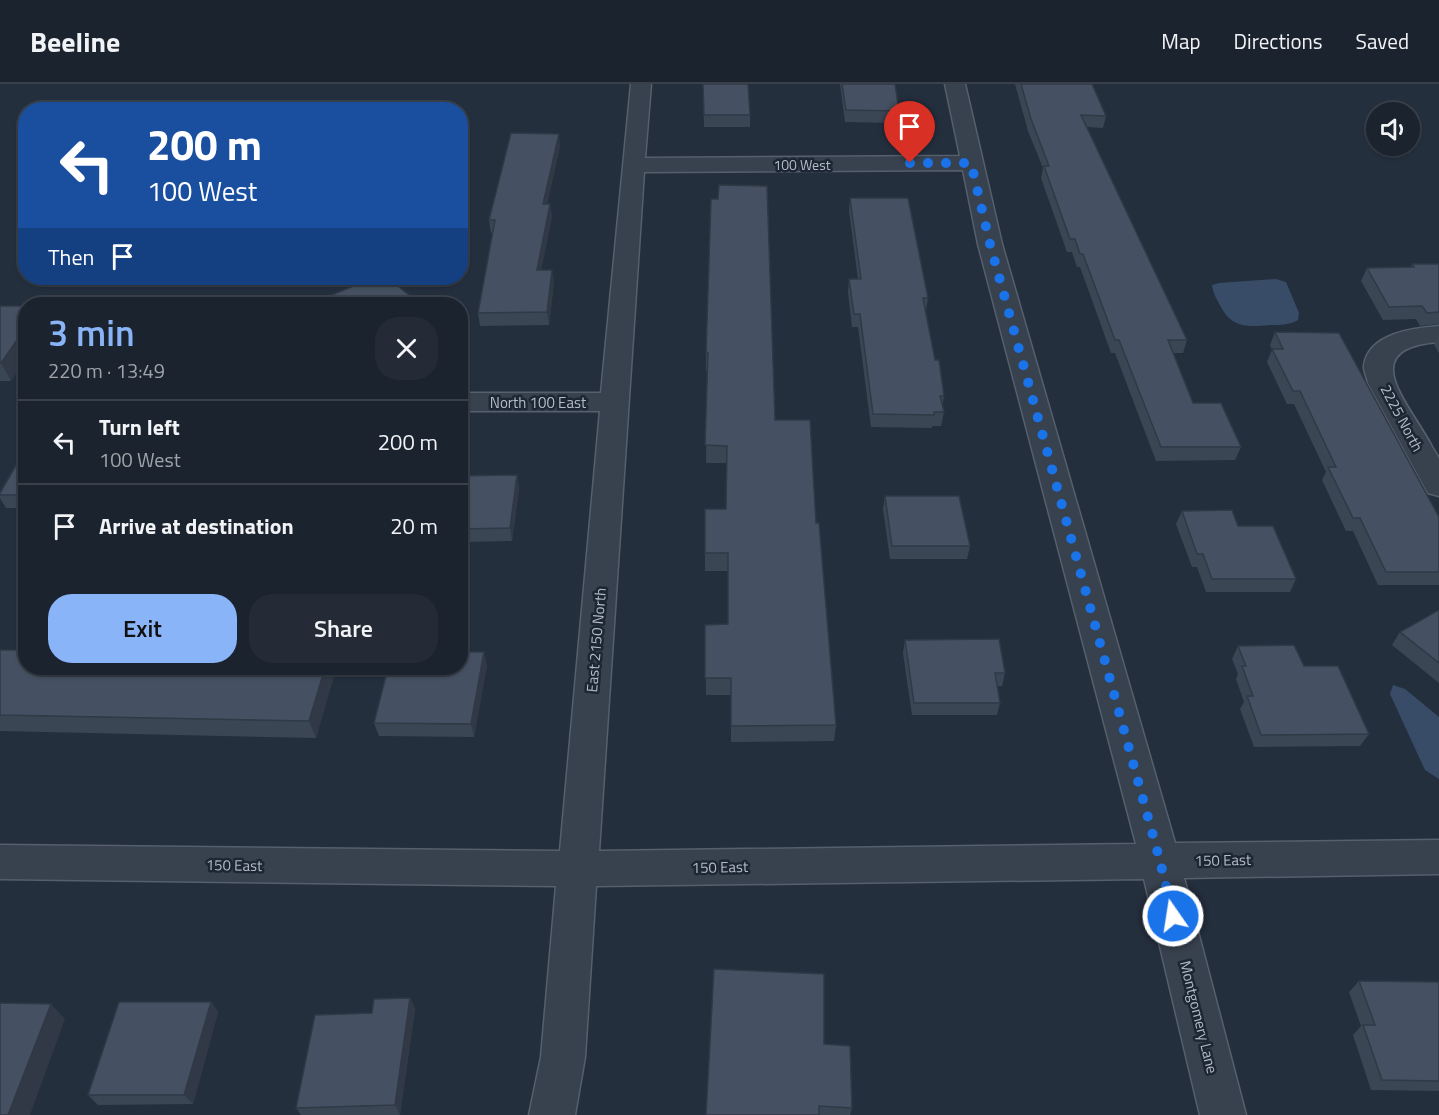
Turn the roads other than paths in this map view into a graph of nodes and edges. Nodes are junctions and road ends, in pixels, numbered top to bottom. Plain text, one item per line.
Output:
1 (641, 84) edge
2 (955, 84) edge
3 (971, 163) junction
4 (633, 165) junction
5 (1439, 334) edge
6 (468, 402) edge
7 (615, 402) junction
8 (1439, 486) edge
9 (1439, 857) edge
10 (1160, 861) junction
11 (0, 862) edge
12 (578, 869) junction
13 (552, 1115) edge
14 (1223, 1115) edge

1 - 4 street, East 2150 North
2 - 3 street, Montgomery Lane
3 - 4 street, 100 West
3 - 10 street, Montgomery Lane
4 - 7 street, East 2150 North
5 - 8 street, 2225 North
6 - 7 street, North 100 East
7 - 12 street, East 2150 North
9 - 10 street, 150 East
10 - 12 street, 150 East
10 - 14 street, Montgomery Lane
11 - 12 street, 150 East
12 - 13 street, East 2150 North

